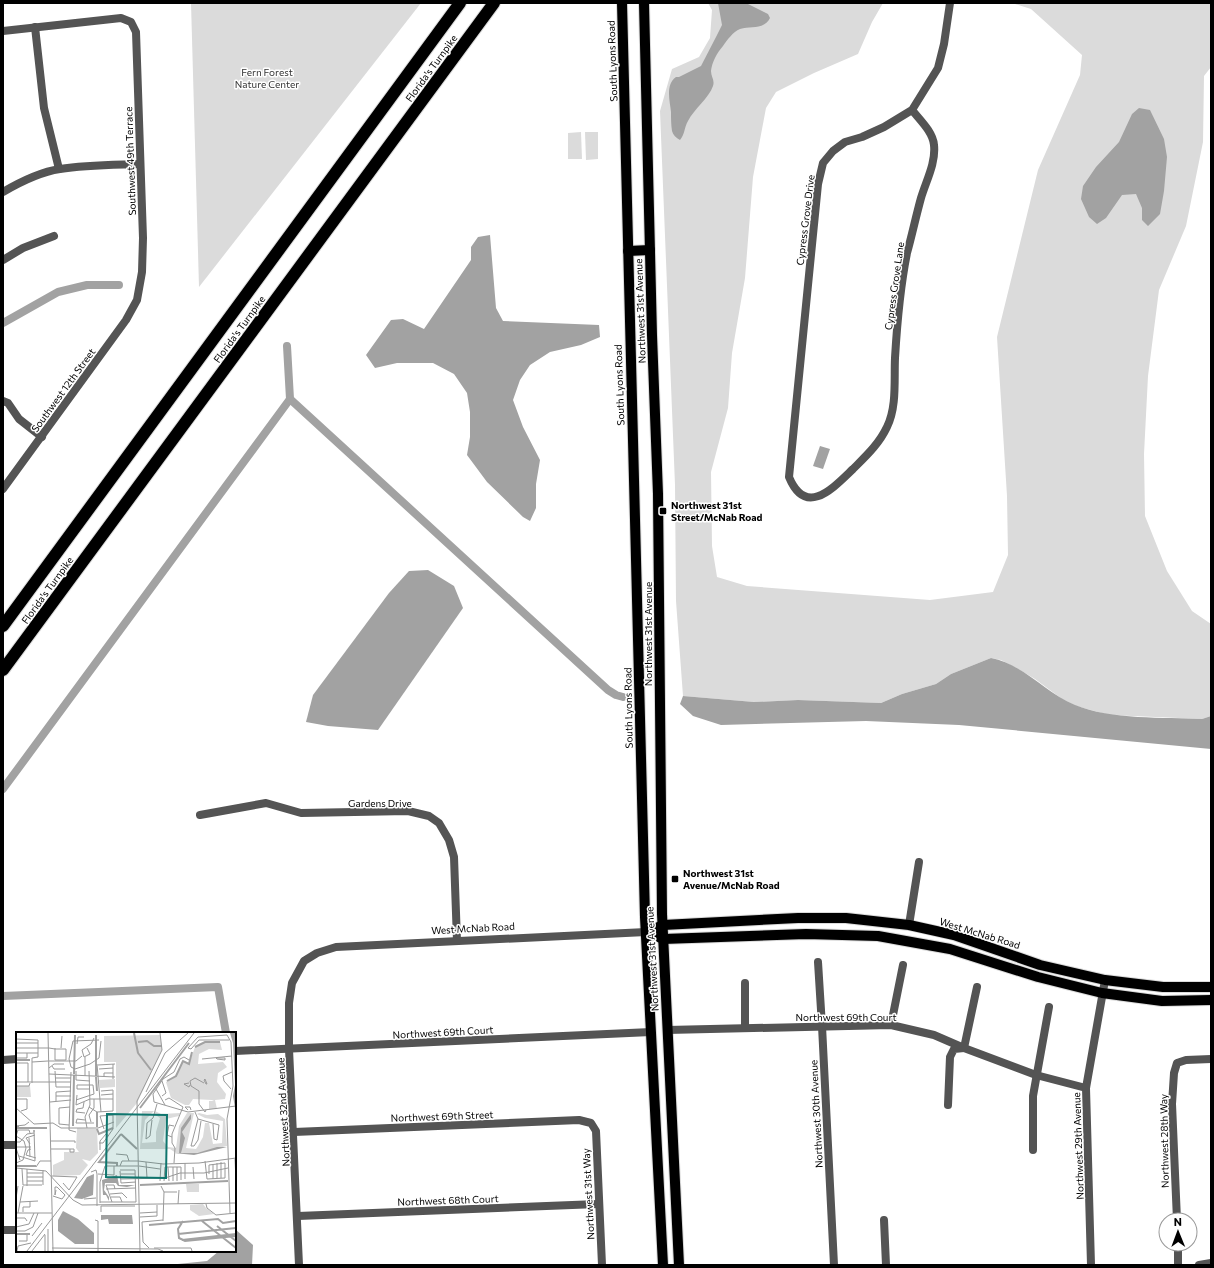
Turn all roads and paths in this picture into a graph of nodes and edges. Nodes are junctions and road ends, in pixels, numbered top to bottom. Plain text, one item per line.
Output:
1 (460, 3) edge
2 (494, 3) edge
3 (622, 3) edge
4 (644, 3) edge
5 (950, 3) edge
6 (35, 27) junction
7 (3, 31) edge
8 (912, 110) junction
9 (140, 164) junction
10 (59, 169) junction
11 (3, 192) edge
12 (54, 236) dead end
13 (650, 250) junction
14 (628, 251) junction
15 (3, 260) edge
16 (137, 300) joint
17 (3, 401) edge
18 (42, 437) junction
19 (789, 477) joint
20 (3, 489) edge
21 (3, 626) edge
22 (3, 670) edge
23 (640, 766) joint
24 (200, 815) dead end
25 (919, 862) dead end
26 (663, 925) junction
27 (909, 925) junction
28 (646, 932) junction
29 (664, 939) junction
30 (457, 941) junction
31 (304, 961) joint
32 (818, 962) dead end
33 (903, 965) dead end
34 (1105, 980) junction
35 (745, 984) dead end
36 (1211, 987) edge
37 (977, 988) dead end
38 (1102, 993) junction
39 (1211, 1000) edge
40 (1049, 1007) dead end
41 (822, 1026) junction
42 (892, 1026) junction
43 (745, 1028) junction
44 (667, 1030) junction
45 (651, 1032) junction
46 (964, 1048) junction
47 (289, 1049) junction
48 (236, 1051) edge
49 (16, 1059) edge
50 (1211, 1059) edge
51 (3, 1060) edge
52 (1036, 1075) junction
53 (1086, 1088) junction
54 (948, 1105) dead end
55 (591, 1123) joint
56 (294, 1132) junction
57 (16, 1145) edge
58 (3, 1146) edge
59 (1033, 1150) dead end
60 (598, 1204) junction
61 (1176, 1212) edge
62 (298, 1216) junction
63 (884, 1220) dead end
64 (3, 1230) edge
65 (16, 1230) edge
66 (1178, 1252) edge
67 (1211, 1263) edge
68 (300, 1265) edge
69 (602, 1265) edge
70 (663, 1265) edge
71 (679, 1265) edge
72 (834, 1265) edge
73 (886, 1265) edge
74 (1092, 1265) edge
75 (1178, 1265) edge
76 (1199, 1265) edge

1 - 21 highway, Florida's Turnpike
2 - 22 highway, Florida's Turnpike
3 - 14 main road, South Lyons Road
4 - 13 main road, Northwest 31st Avenue
5 - 8 street, Cypress Grove Drive
6 - 7 street
6 - 9 street, Southwest 49th Terrace
6 - 10 street
8 - 19 street, Cypress Grove Drive
8 - 19 street, Cypress Grove Lane
9 - 10 street
9 - 16 street, Southwest 49th Terrace
10 - 11 street
12 - 15 street
13 - 14 main road
13 - 26 main road, Northwest 31st Avenue
14 - 23 main road, South Lyons Road
16 - 18 street, Southwest 12th Street
17 - 18 street
18 - 20 street, Southwest 12th Street
23 - 28 main road, Northwest 31st Avenue
24 - 30 street, Gardens Drive
25 - 27 street
26 - 27 main road, West McNab Road
26 - 28 main road, West McNab Road
26 - 29 main road, Northwest 31st Avenue
27 - 34 main road, West McNab Road
28 - 29 main road, West McNab Road
28 - 30 street, West McNab Road
28 - 45 main road, Northwest 31st Avenue
29 - 38 main road, West McNab Road
29 - 44 main road, Northwest 31st Avenue
30 - 31 street, West McNab Road
31 - 47 street, Northwest 32nd Avenue
32 - 41 street, Northwest 30th Avenue
33 - 42 street
34 - 36 main road, West McNab Road
34 - 38 street, Northwest 29th Avenue
35 - 43 street
37 - 46 street
38 - 39 main road, West McNab Road
38 - 53 street, Northwest 29th Avenue
40 - 52 street
41 - 42 street, Northwest 69th Court
41 - 43 street, Northwest 69th Court
41 - 72 street, Northwest 30th Avenue
42 - 46 street, Northwest 69th Court
43 - 44 street, Northwest 69th Court
44 - 71 main road, Northwest 31st Avenue
45 - 47 street, Northwest 69th Court
45 - 70 main road, Northwest 31st Avenue
46 - 52 street, Northwest 69th Court
46 - 54 street
47 - 48 street, Northwest 69th Court
47 - 56 street, Northwest 32nd Avenue
49 - 51 street
50 - 61 street, Northwest 28th Way
52 - 53 street, Northwest 69th Court
52 - 59 street
53 - 74 street, Northwest 29th Avenue
55 - 56 street, Northwest 69th Street
55 - 60 street, Northwest 31st Way
56 - 62 street, Northwest 32nd Avenue
57 - 58 street
60 - 62 street, Northwest 68th Court
60 - 69 street, Northwest 31st Way
62 - 68 street, Northwest 32nd Avenue
63 - 73 street
64 - 65 street
66 - 75 street
67 - 76 street

